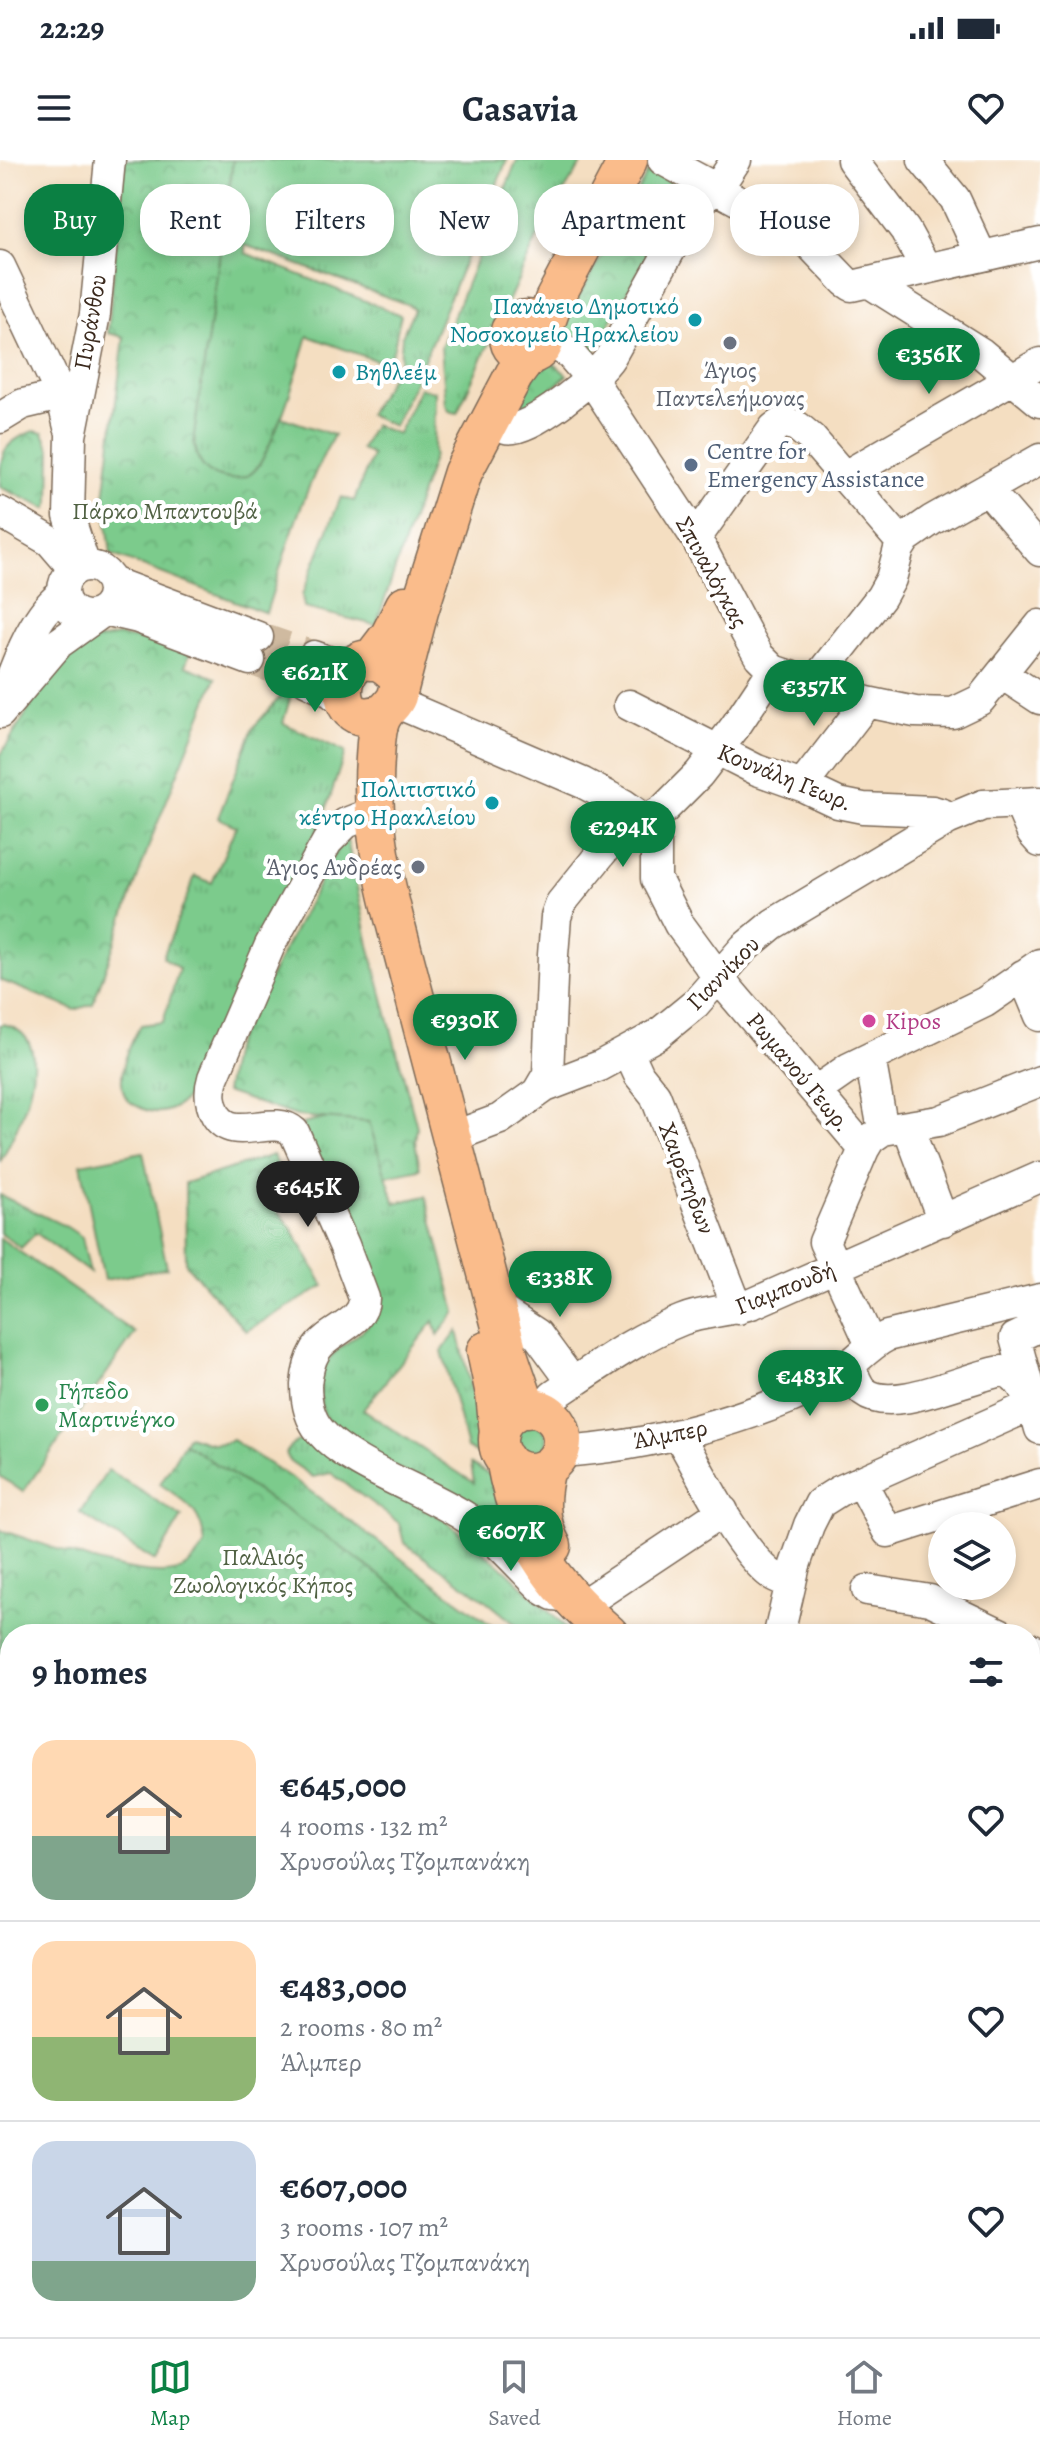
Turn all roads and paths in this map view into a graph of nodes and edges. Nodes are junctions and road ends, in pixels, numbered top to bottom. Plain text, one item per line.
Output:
1 (110, 160) edge
2 (613, 160) edge
3 (628, 160) edge
4 (663, 160) edge
5 (852, 160) edge
6 (923, 160) edge
7 (731, 169) edge
8 (1040, 243) edge
9 (981, 255) junction
10 (0, 266) edge
11 (926, 268) junction
12 (870, 283) junction
13 (530, 338) junction
14 (1040, 363) edge
15 (1014, 378) junction
16 (592, 380) junction
17 (61, 395) junction
18 (1040, 402) edge
19 (493, 414) junction
20 (0, 418) edge
21 (71, 436) junction
22 (1040, 459) edge
23 (845, 476) junction
24 (987, 489) junction
25 (0, 512) edge
26 (696, 538) junction
27 (902, 543) junction
28 (1040, 551) edge
29 (74, 577) junction
30 (106, 602) junction
31 (1040, 625) edge
32 (254, 648) tunnel mouth
33 (362, 663) junction
34 (773, 670) junction
35 (1002, 674) junction
36 (812, 685) junction
37 (1040, 699) edge
38 (867, 702) junction
39 (377, 705) junction
40 (629, 705) dead end
41 (0, 707) edge
42 (0, 713) edge
43 (718, 751) junction
44 (802, 786) junction
45 (1029, 803) edge
46 (366, 815) junction
47 (947, 820) junction
48 (647, 821) junction
49 (1040, 842) edge
50 (1032, 969) edge
51 (718, 977) junction
52 (1040, 1016) edge
53 (628, 1051) junction
54 (870, 1058) junction
55 (1040, 1081) edge
56 (538, 1091) junction
57 (816, 1091) junction
58 (885, 1135) junction
59 (452, 1137) junction
60 (1040, 1177) edge
61 (943, 1221) junction
62 (835, 1268) junction
63 (1040, 1299) edge
64 (496, 1307) junction
65 (738, 1309) junction
66 (1040, 1326) edge
67 (860, 1355) junction
68 (573, 1383) junction
69 (536, 1411) junction
70 (1037, 1412) edge
71 (678, 1434) junction
72 (502, 1446) junction
73 (552, 1460) junction
74 (861, 1481) junction
75 (1040, 1484) edge
76 (723, 1511) junction
77 (791, 1583) junction
78 (867, 1590) dead end
79 (581, 1596) junction
80 (602, 1624) edge
81 (622, 1624) edge
82 (781, 1624) edge
83 (980, 1624) edge

1 - 21 street, Πυράνθου
2 - 13 main road
3 - 13 main road
4 - 7 street
5 - 11 street
6 - 9 street
7 - 12 street
7 - 16 street
8 - 9 street
9 - 11 street
10 - 17 street
11 - 12 street
12 - 15 street
13 - 16 street, Σπιναλόγκας
13 - 19 main road
13 - 33 main road
14 - 15 street
15 - 18 street
15 - 23 street
16 - 19 street
16 - 26 street, Σπιναλόγκας
17 - 20 street
17 - 21 street
19 - 39 main road
21 - 29 street
22 - 24 street
23 - 26 street
23 - 27 street
24 - 27 street
24 - 28 street
25 - 29 street
26 - 34 street, Σπιναλόγκας
27 - 36 street
29 - 30 street
29 - 30 street
29 - 41 street
30 - 32 street
30 - 42 street
31 - 35 street
33 - 39 main road
33 - 39 main road
33 - 39 street
34 - 36 street
34 - 43 street
35 - 37 street
35 - 38 street
36 - 38 street
38 - 44 street
39 - 46 main road
39 - 48 street
40 - 43 street, Κουνάλη Γεωρ.
43 - 44 street, Κουνάλη Γεωρ.
43 - 48 street
44 - 47 street, Κουνάλη Γεωρ.
45 - 47 street, Γιαννίκου
45 - 49 street
46 - 59 main road
46 - 72 main road
46 - 79 street
47 - 51 street, Γιαννίκου
48 - 51 street, Ρωμανού Γεωρ.
48 - 56 street
50 - 52 street
50 - 54 street
51 - 53 street, Γιαννίκου
51 - 57 street, Ρωμανού Γεωρ.
53 - 56 street, Γιαννίκου
53 - 65 street, Χαιρέτηδων
54 - 57 street
54 - 58 street
55 - 58 street
56 - 59 street, Γιαννίκου
57 - 58 street, Ρωμανού Γεωρ.
58 - 61 street
58 - 62 street
59 - 64 main road
60 - 61 street, Γιαμπουδή
61 - 62 street, Γιαμπουδή
62 - 65 street, Γιαμπουδή
62 - 67 street
63 - 67 street, Άλμπερ
64 - 68 street
64 - 69 main road
65 - 68 street, Γιαμπουδή
66 - 70 street
67 - 70 street
67 - 71 street, Άλμπερ
68 - 69 street, Γιαμπουδή
69 - 72 main road
69 - 73 main road
70 - 74 street
71 - 73 street, Άλμπερ
71 - 76 street
72 - 73 main road
72 - 79 main road
73 - 79 main road
74 - 75 street
74 - 77 street
76 - 77 street
76 - 79 street
77 - 82 street
78 - 83 street
79 - 80 main road
79 - 81 main road

